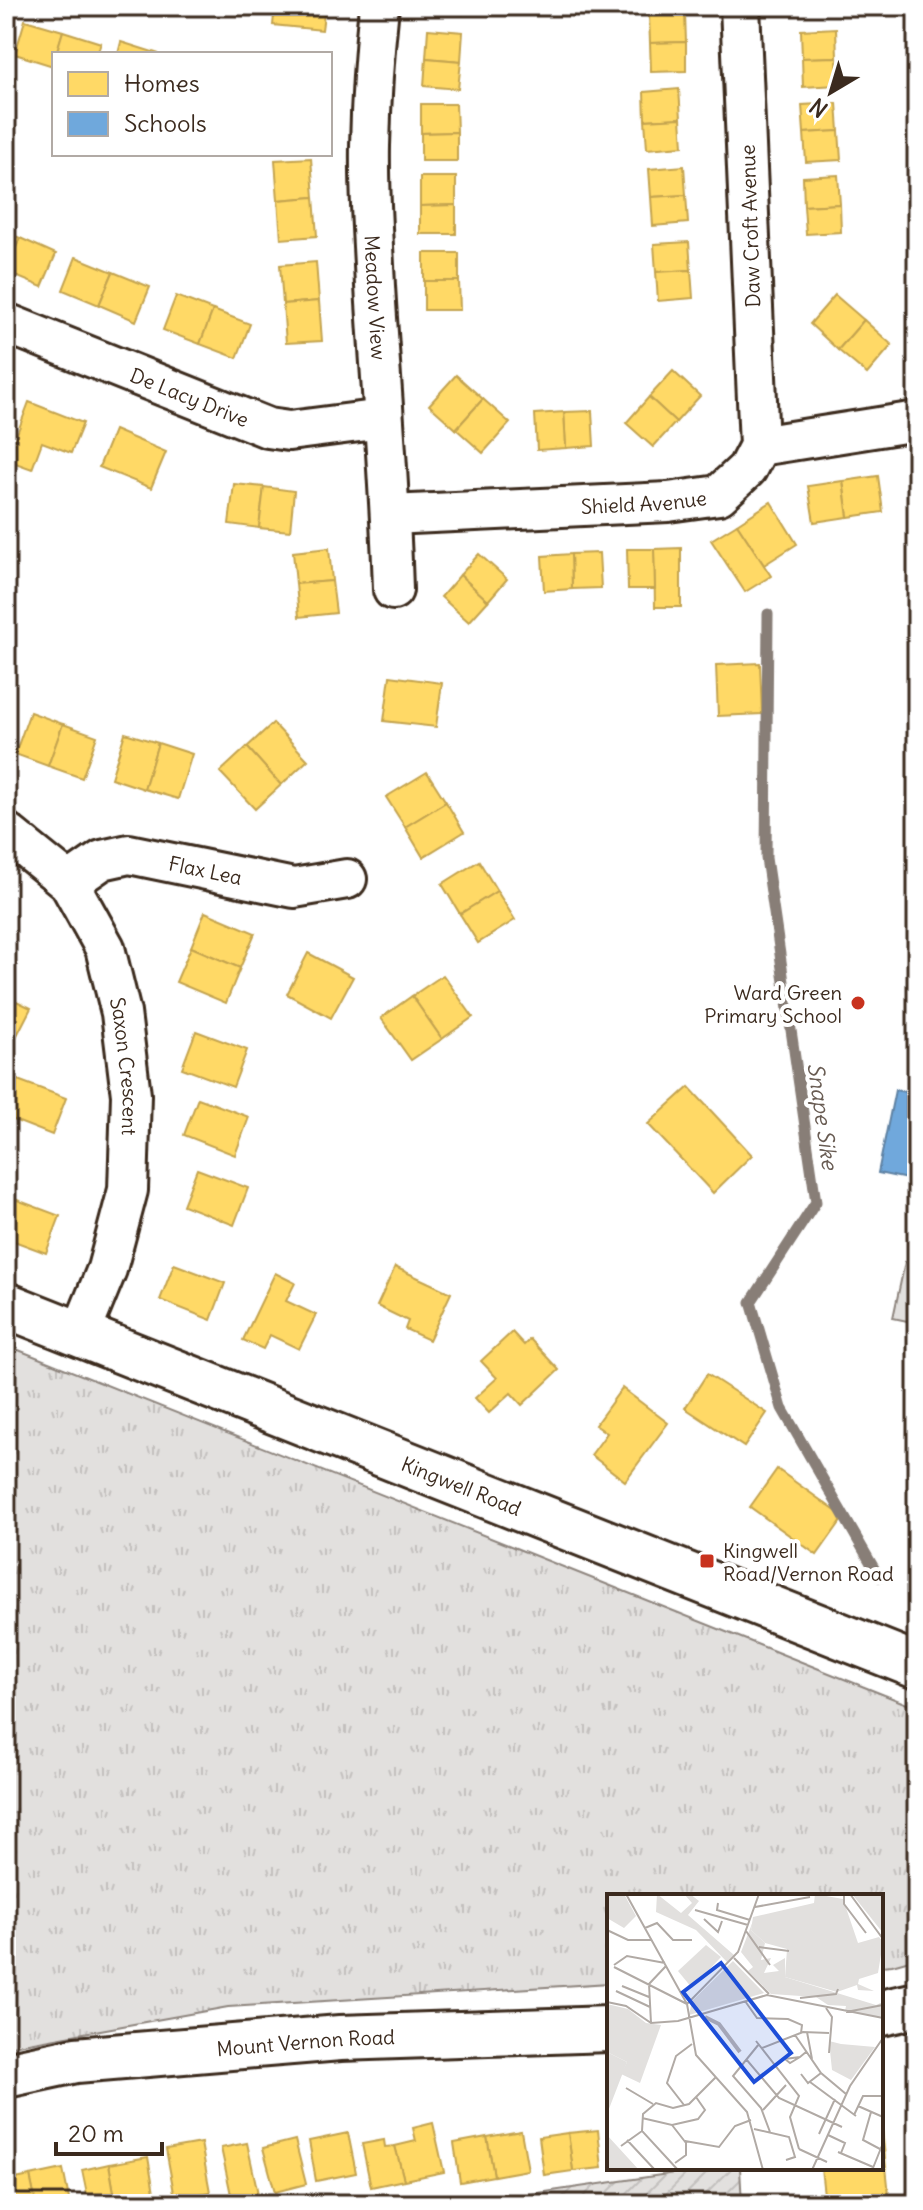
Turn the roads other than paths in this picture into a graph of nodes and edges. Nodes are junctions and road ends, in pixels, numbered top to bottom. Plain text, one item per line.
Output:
1 (379, 6) edge
2 (740, 6) edge
3 (6, 323) edge
4 (383, 419) junction
5 (917, 421) edge
6 (759, 446) junction
7 (390, 515) junction
8 (393, 590) dead end
9 (6, 832) edge
10 (347, 879) dead end
11 (69, 883) junction
12 (6, 1305) edge
13 (80, 1335) junction
14 (917, 1666) edge
15 (917, 2005) edge
16 (883, 2013) edge
17 (607, 2029) edge
18 (6, 2075) edge

1 - 4 street, Meadow View
2 - 6 street, Daw Croft Avenue
3 - 4 street, De Lacy Drive
4 - 7 street, Meadow View
5 - 6 street
6 - 7 street, Shield Avenue
7 - 8 street, Meadow View
9 - 11 street, Saxon Crescent
10 - 11 street, Flax Lea
11 - 13 street, Saxon Crescent
12 - 13 street, Kingwell Road
13 - 14 street, Kingwell Road
15 - 16 street
17 - 18 street, Mount Vernon Road

